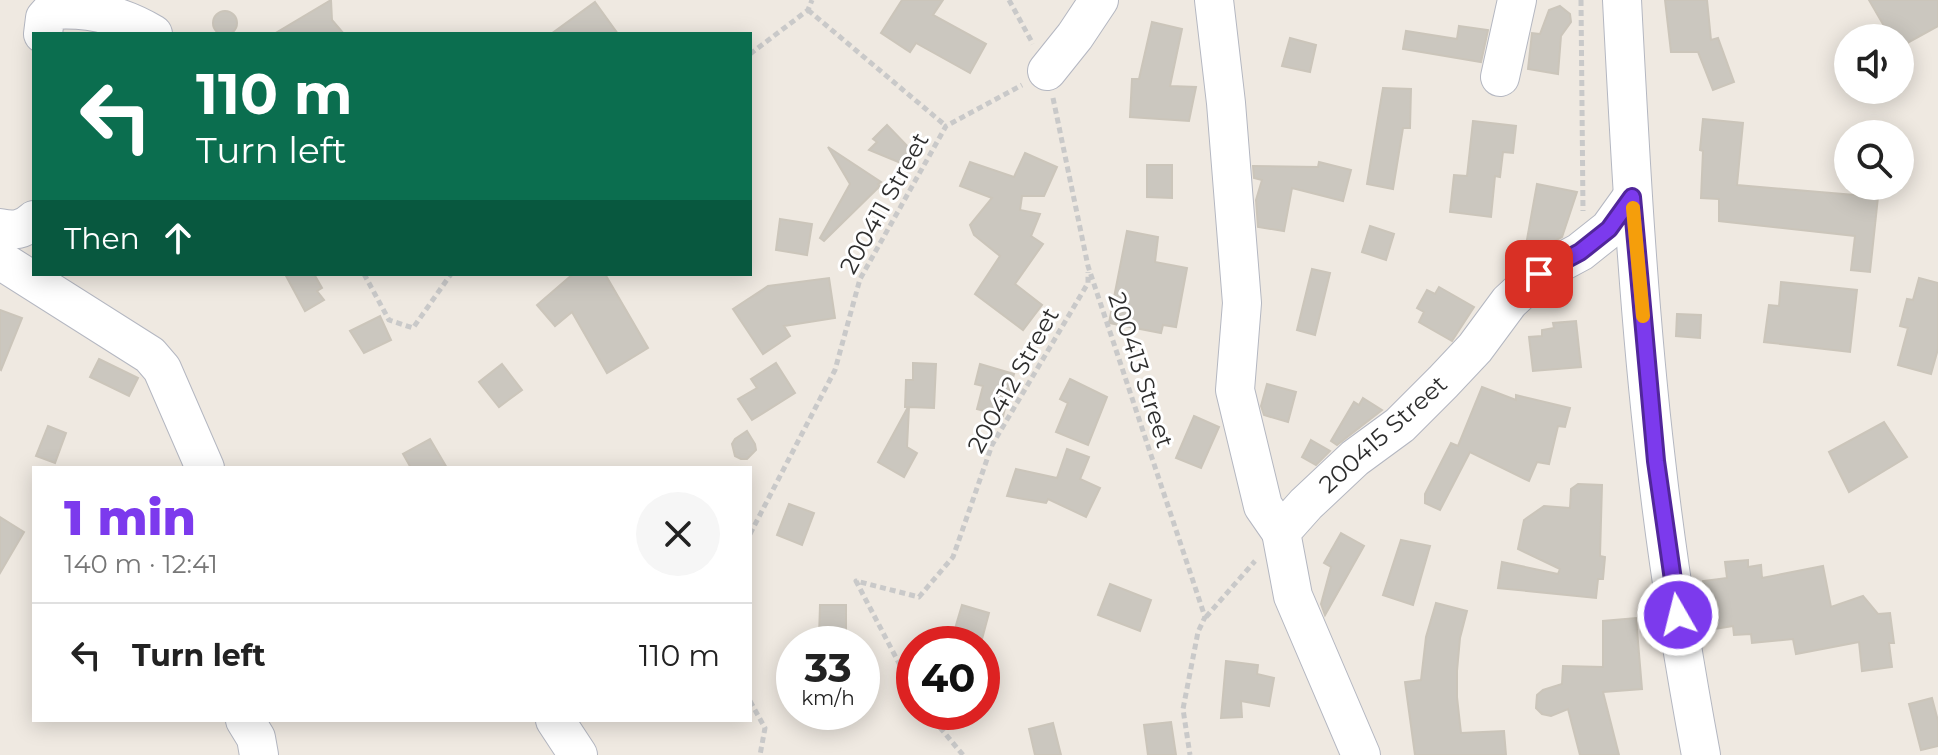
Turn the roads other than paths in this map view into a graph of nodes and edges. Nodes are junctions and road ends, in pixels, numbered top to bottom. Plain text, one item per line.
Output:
1 (1099, 0) edge
2 (1214, 0) edge
3 (1517, 0) edge
4 (1622, 0) edge
5 (43, 32) edge
6 (149, 32) edge
7 (1047, 71) road end
8 (1500, 77) dead end
9 (1632, 197) junction
10 (32, 221) edge
11 (0, 228) edge
12 (0, 260) edge
13 (208, 466) edge
14 (1281, 532) junction
15 (246, 722) edge
16 (556, 722) edge
17 (259, 755) edge
18 (578, 755) edge
19 (1361, 755) edge
20 (1701, 755) edge

1 - 7 street
2 - 14 street
3 - 8 street
4 - 9 street
5 - 6 street
9 - 14 street, 200415 Street
9 - 20 street
10 - 11 street
12 - 13 street
14 - 19 street
15 - 17 street
16 - 18 street

